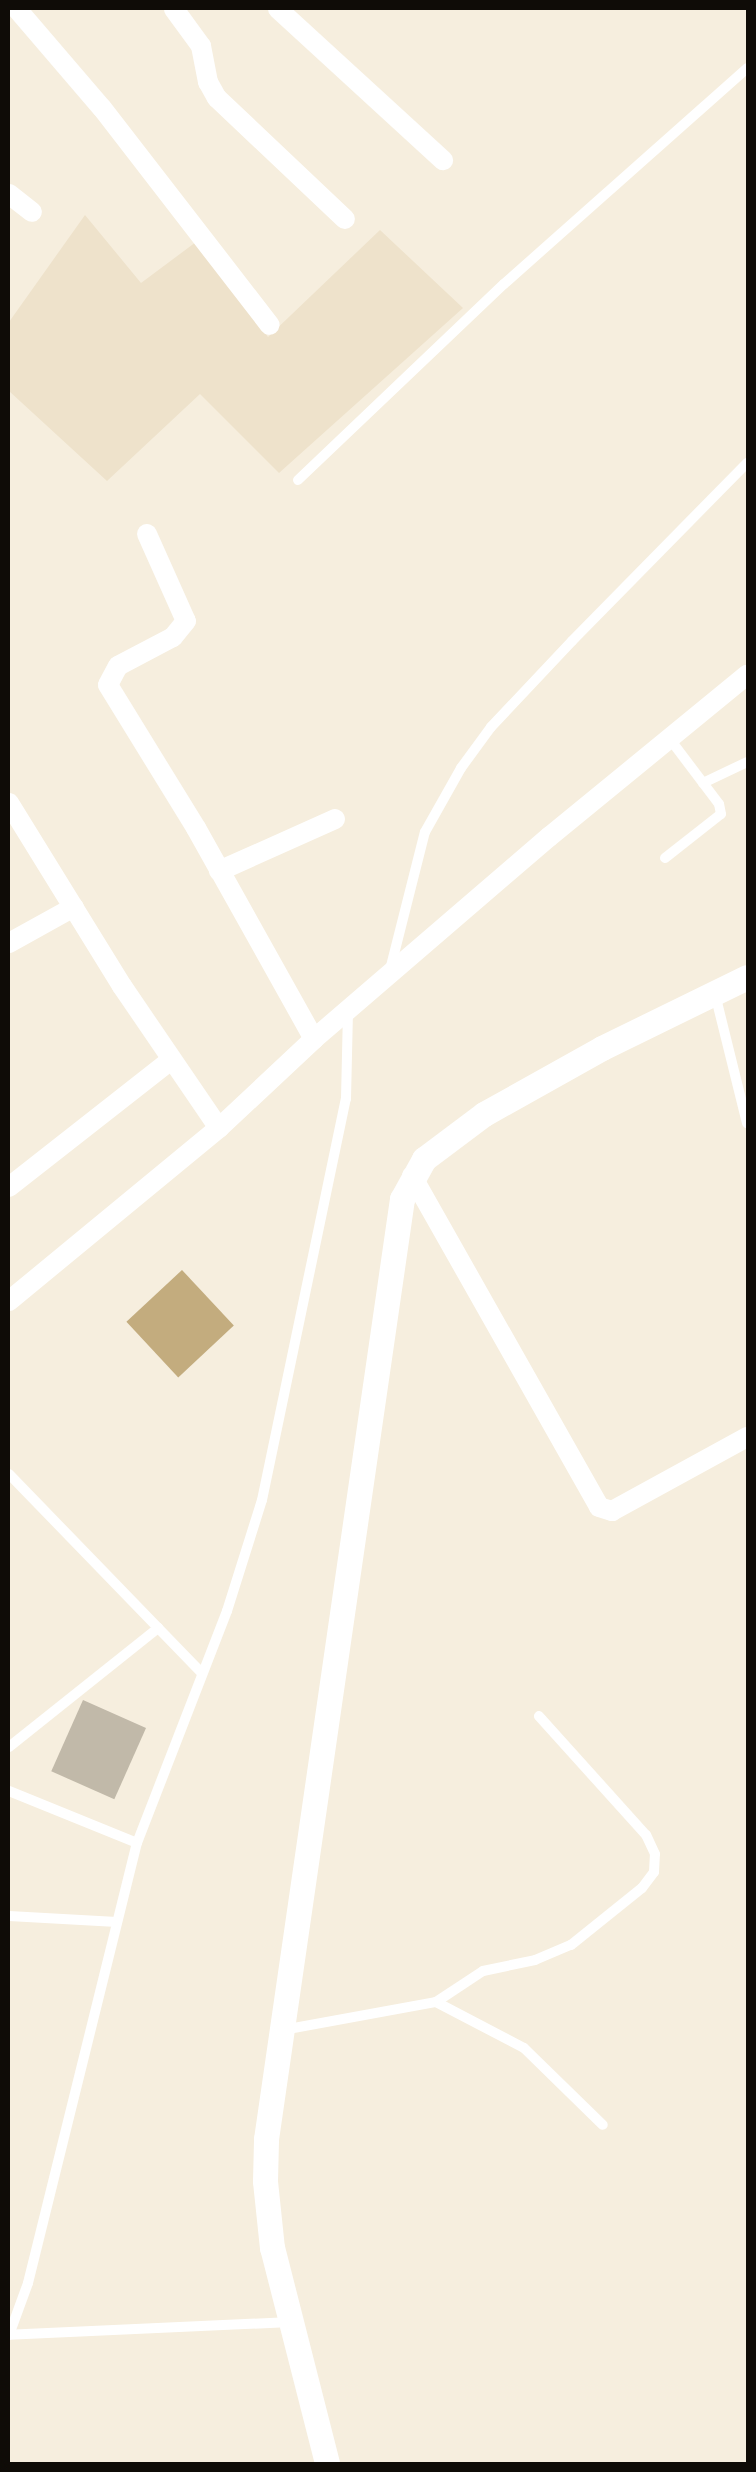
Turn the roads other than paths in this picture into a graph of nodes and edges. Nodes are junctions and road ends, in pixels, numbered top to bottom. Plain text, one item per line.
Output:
1 (17, 9) edge
2 (174, 9) edge
3 (278, 9) edge
4 (747, 68) edge
5 (443, 160) dead end
6 (9, 194) edge
7 (32, 212) dead end
8 (345, 219) dead end
9 (270, 325) dead end
10 (747, 463) edge
11 (298, 480) dead end
12 (147, 534) dead end
13 (747, 675) edge
14 (669, 738) junction
15 (747, 762) edge
16 (703, 783) junction
17 (9, 803) edge
18 (335, 819) dead end
19 (665, 858) dead end
20 (219, 871) junction
21 (74, 907) junction
22 (9, 943) edge
23 (389, 973) junction
24 (747, 977) edge
25 (714, 993) junction
26 (348, 1009) junction
27 (314, 1038) junction
28 (171, 1060) junction
29 (747, 1123) edge
30 (219, 1128) junction
31 (412, 1176) junction
32 (9, 1187) edge
33 (9, 1301) edge
34 (747, 1437) edge
35 (9, 1474) edge
36 (158, 1628) junction
37 (202, 1673) junction
38 (539, 1716) dead end
39 (9, 1747) edge
40 (9, 1791) edge
41 (137, 1843) junction
42 (9, 1916) edge
43 (117, 1922) junction
44 (436, 2002) junction
45 (283, 2030) junction
46 (603, 2125) dead end
47 (291, 2322) junction
48 (327, 2463) edge

1 - 9 street
2 - 8 street
3 - 5 street
4 - 11 lane
6 - 7 street
10 - 23 lane
12 - 20 street
13 - 14 street
14 - 16 lane
14 - 23 street
15 - 16 lane
16 - 19 lane
17 - 21 street
18 - 20 street
20 - 27 street
21 - 22 street
21 - 28 street
23 - 26 street
24 - 25 street
25 - 29 lane
25 - 31 street
26 - 27 street
26 - 37 lane
27 - 30 street
28 - 30 street
28 - 32 street
30 - 33 street
31 - 34 street
31 - 45 street
35 - 36 lane
36 - 37 lane
36 - 39 lane
37 - 41 lane
38 - 44 lane
40 - 41 lane
41 - 43 lane
42 - 43 lane
43 - 47 lane
44 - 45 lane
44 - 46 lane
45 - 47 street
47 - 48 street

